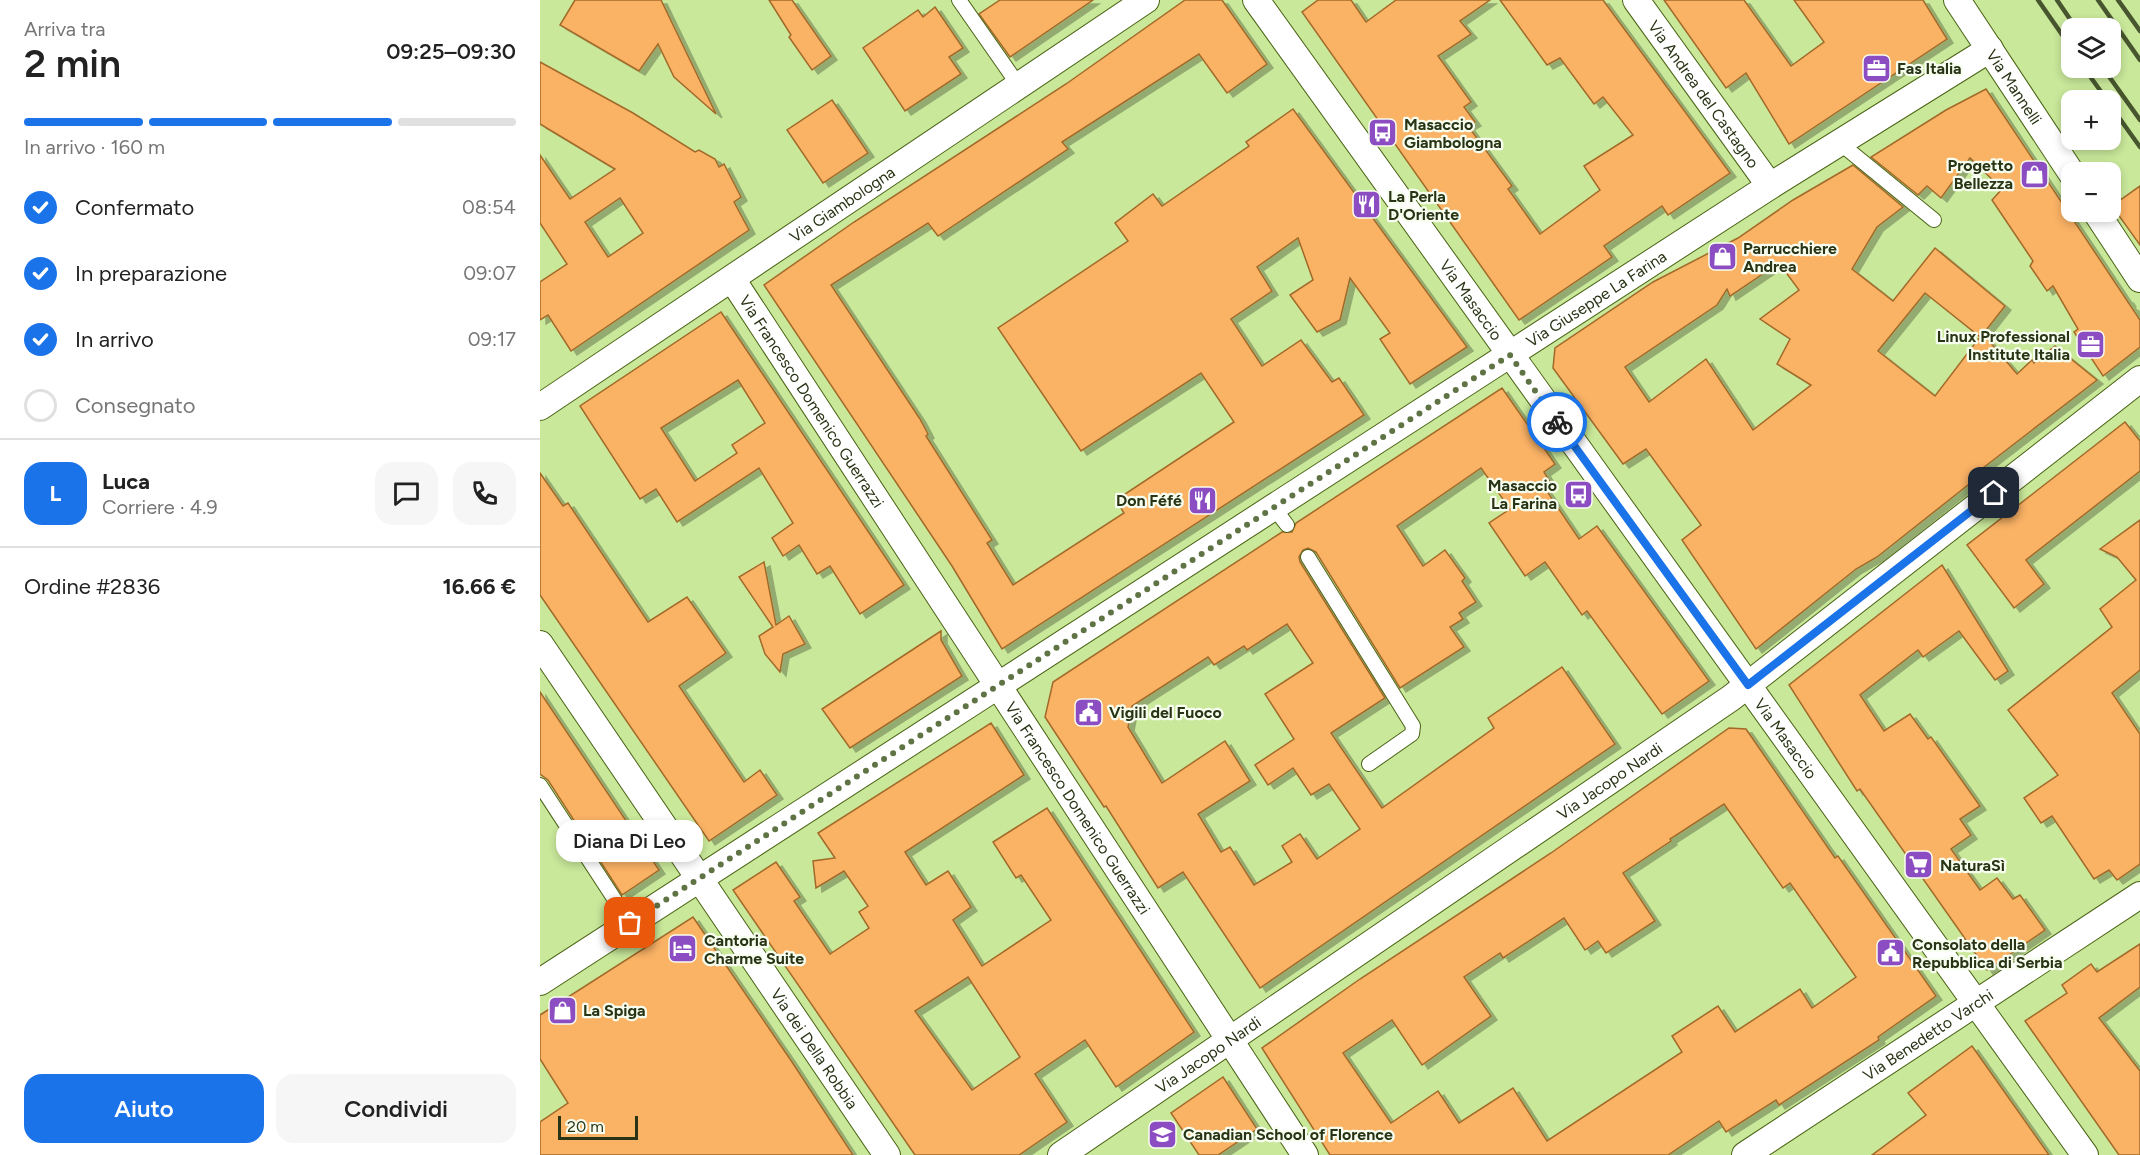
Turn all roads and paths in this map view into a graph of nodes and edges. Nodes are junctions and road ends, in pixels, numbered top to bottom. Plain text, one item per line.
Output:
1 (959, 0) edge
2 (1146, 0) edge
3 (1256, 0) edge
4 (1636, 0) edge
5 (1957, 0) edge
6 (1990, 49) junction
7 (1019, 86) junction
8 (1841, 144) junction
9 (2064, 162) edge
10 (1770, 186) junction
11 (1934, 220) dead end
12 (2103, 222) edge
13 (732, 279) junction
14 (2140, 279) edge
15 (1510, 355) junction
16 (2140, 379) edge
17 (540, 407) edge
18 (1308, 557) dead end
19 (540, 644) edge
20 (1748, 685) junction
21 (999, 686) junction
22 (1369, 764) dead end
23 (540, 785) edge
24 (698, 878) junction
25 (2140, 895) edge
26 (630, 923) junction
27 (540, 982) edge
28 (1977, 1005) junction
29 (1231, 1040) junction
30 (887, 1155) edge
31 (1061, 1155) edge
32 (1305, 1155) edge
33 (1745, 1155) edge
34 (2085, 1155) edge

1 - 7 lane
2 - 7 street, Via Giambologna
3 - 15 street, Via Masaccio
4 - 10 street, Via Andrea del Castagno
5 - 6 street, Via Mannelli
6 - 8 street, Via Giuseppe La Farina
6 - 9 street, Via Mannelli
7 - 13 street, Via Giambologna
8 - 10 street, Via Giuseppe La Farina
8 - 11 lane
10 - 15 street, Via Giuseppe La Farina
12 - 14 street
13 - 17 street, Via Giambologna
13 - 21 street, Via Francesco Domenico Guerrazzi
15 - 20 street, Via Masaccio
15 - 21 street, Via Giuseppe La Farina
16 - 20 street, Via Jacopo Nardi
18 - 22 lane
19 - 24 street, Via dei Della Robbia
20 - 28 street, Via Masaccio
20 - 29 street, Via Jacopo Nardi
21 - 24 street, Via Giuseppe La Farina
21 - 29 street, Via Francesco Domenico Guerrazzi
23 - 26 lane
24 - 26 street, Via Giuseppe La Farina
24 - 30 street, Via dei Della Robbia
25 - 28 street, Via Benedetto Varchi
26 - 27 street, Via Giuseppe La Farina
28 - 33 street, Via Benedetto Varchi
28 - 34 street, Via Masaccio
29 - 31 street, Via Jacopo Nardi
29 - 32 street, Via Francesco Domenico Guerrazzi

